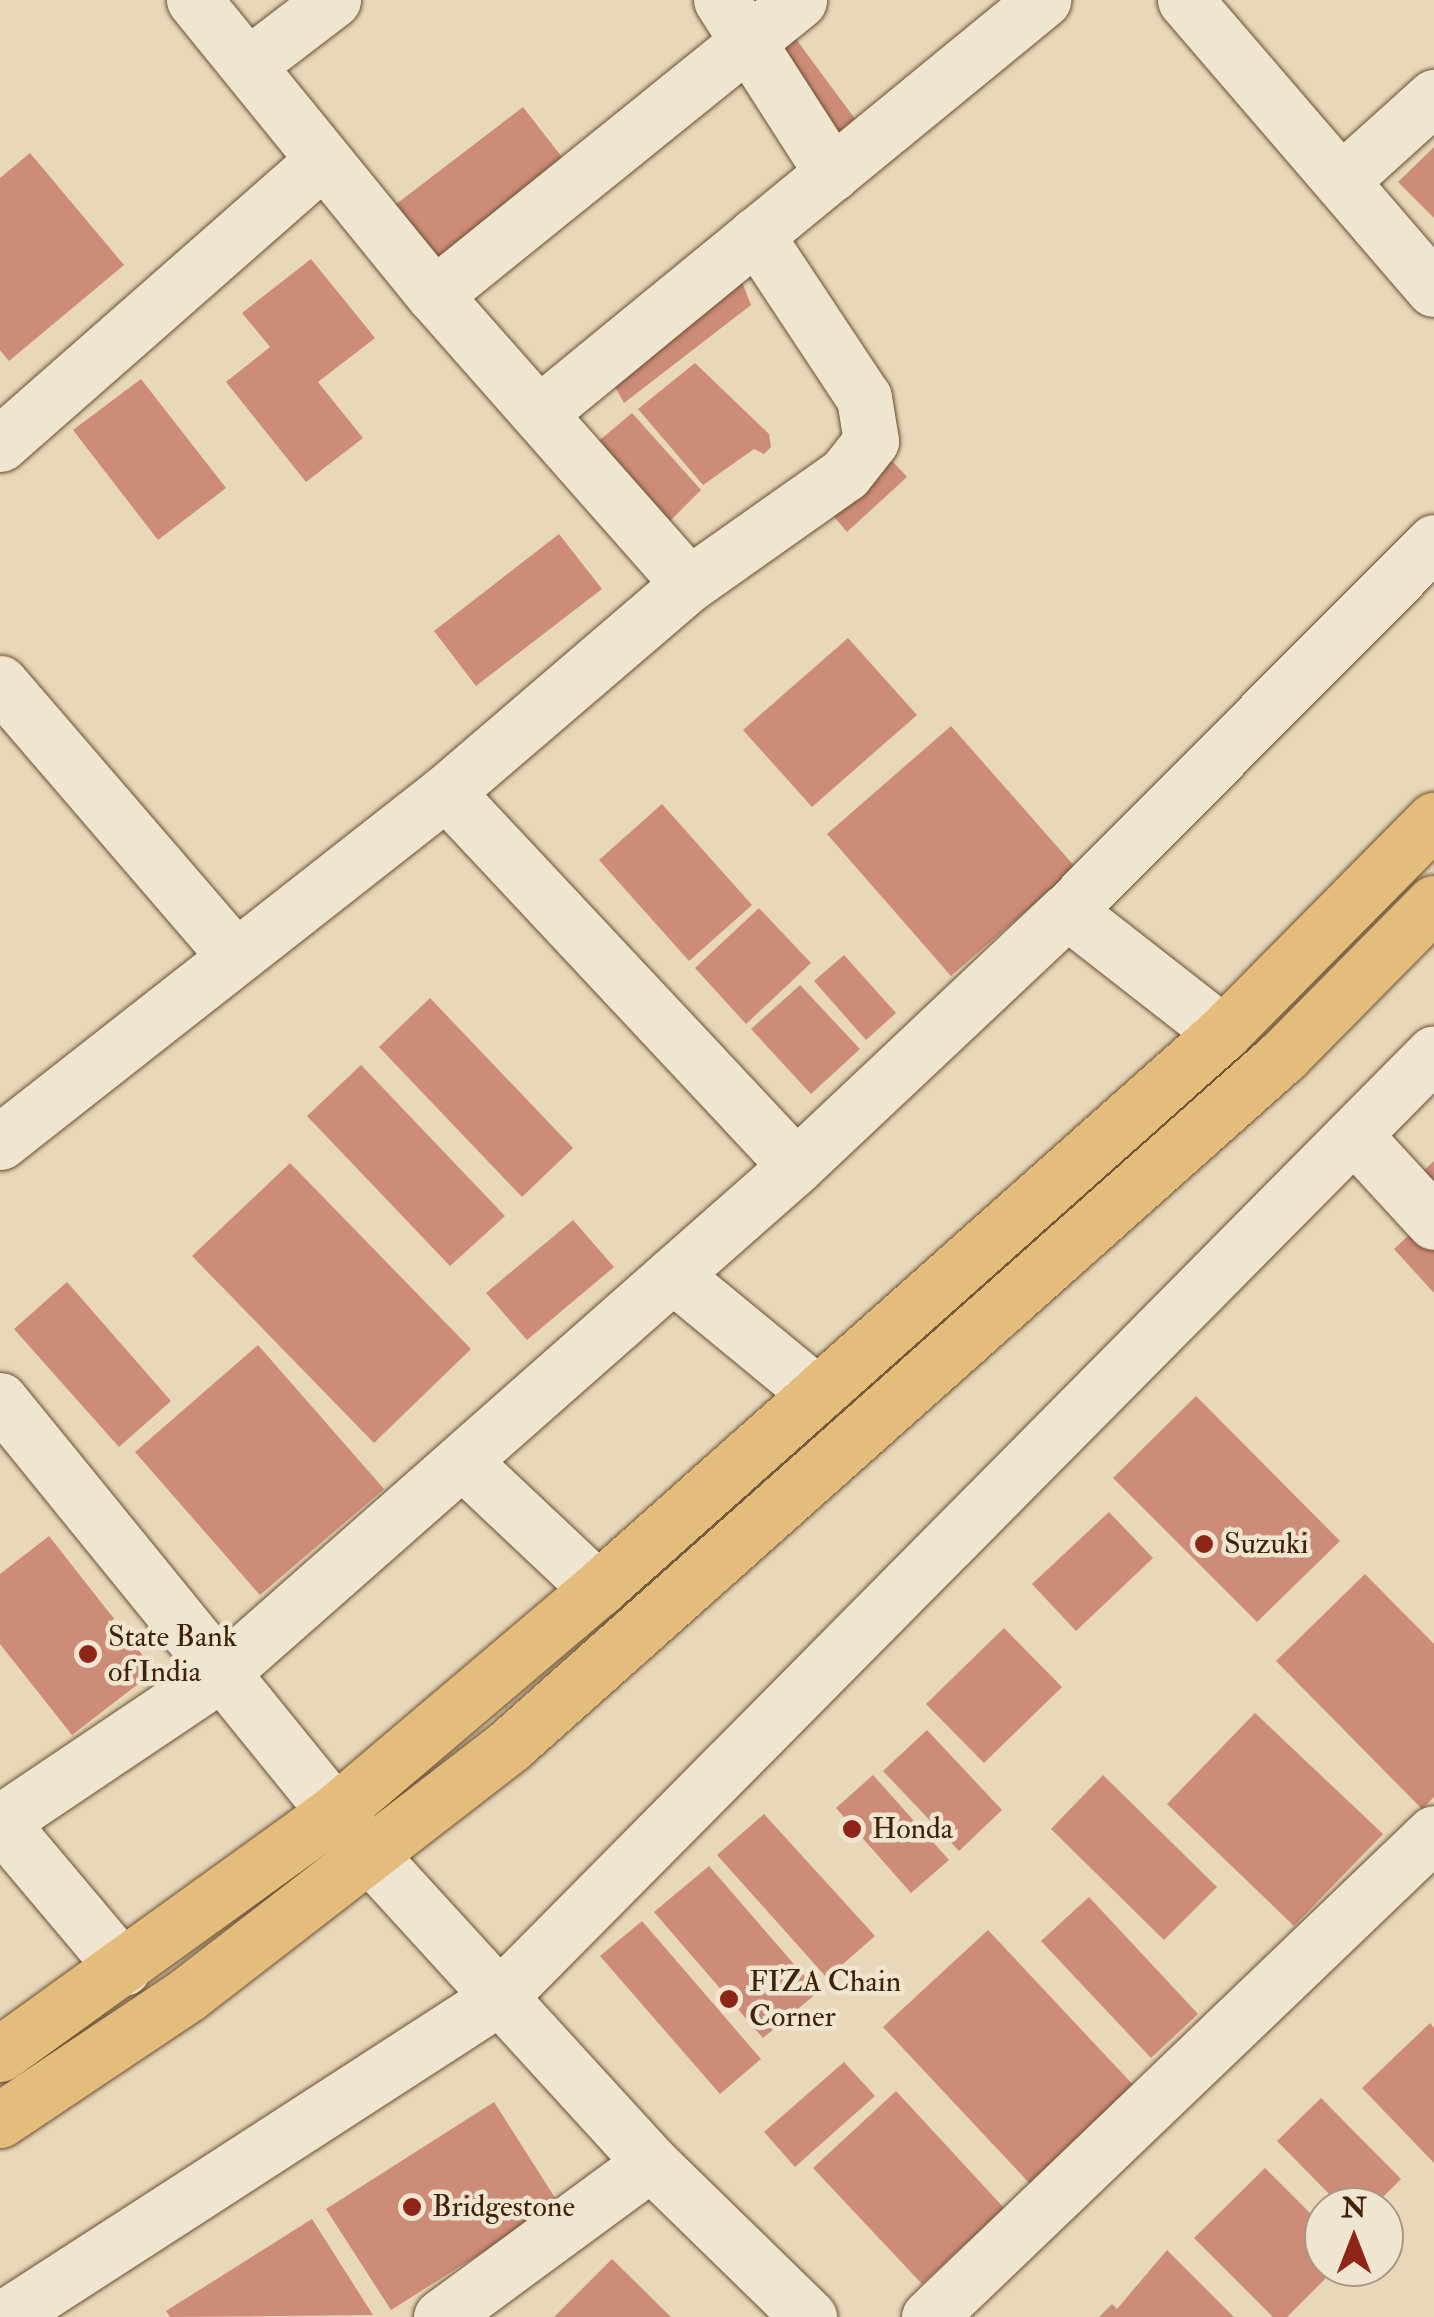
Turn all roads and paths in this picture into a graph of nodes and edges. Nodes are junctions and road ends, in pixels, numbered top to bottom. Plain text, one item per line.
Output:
1 (194, 0) edge
2 (333, 0) edge
3 (799, 0) edge
4 (1043, 0) edge
5 (1185, 0) edge
6 (733, 22) edge
7 (248, 65) junction
8 (1434, 97) edge
9 (323, 160) junction
10 (832, 173) junction
11 (1342, 180) junction
12 (756, 235) junction
13 (1434, 289) edge
14 (434, 296) junction
15 (539, 413) junction
16 (0, 444) edge
17 (1434, 542) edge
18 (688, 584) junction
19 (0, 683) edge
20 (446, 792) junction
21 (1434, 820) edge
22 (1434, 903) edge
23 (1067, 911) junction
24 (234, 955) junction
25 (1223, 1033) junction
26 (1434, 1052) edge
27 (1354, 1135) junction
28 (0, 1142) edge
29 (796, 1166) junction
30 (1434, 1222) edge
31 (673, 1275) junction
32 (815, 1392) junction
33 (0, 1400) edge
34 (462, 1461) junction
35 (598, 1589) junction
36 (220, 1674) junction
37 (334, 1812) junction
38 (0, 1822) edge
39 (1434, 1833) edge
40 (369, 1854) junction
41 (123, 1968) junction
42 (497, 1999) junction
43 (0, 2054) edge
44 (0, 2120) edge
45 (651, 2163) junction
46 (4, 2317) edge
47 (440, 2317) edge
48 (809, 2317) edge
49 (929, 2317) edge

1 - 7 street
2 - 7 street
3 - 6 street
4 - 10 street
5 - 11 street
6 - 10 street
6 - 14 street
7 - 9 street
8 - 11 street
9 - 14 street
9 - 16 street
10 - 12 street
11 - 13 street
12 - 15 street
12 - 18 street
14 - 15 street
15 - 18 street
17 - 23 street
18 - 20 street
19 - 24 street
20 - 24 street
20 - 29 street
21 - 25 main road
22 - 40 main road
23 - 25 street
23 - 29 street
24 - 28 street
25 - 32 main road
26 - 27 street
27 - 30 street
27 - 42 street
29 - 31 street
31 - 32 street
31 - 34 street
32 - 35 main road
33 - 36 street
34 - 35 street
34 - 36 street
35 - 37 main road
36 - 37 street
36 - 38 street
37 - 40 street
37 - 41 main road
38 - 41 street
39 - 49 street
40 - 42 street
40 - 44 main road
41 - 43 main road
42 - 45 street
42 - 46 street
45 - 47 street
45 - 48 street

